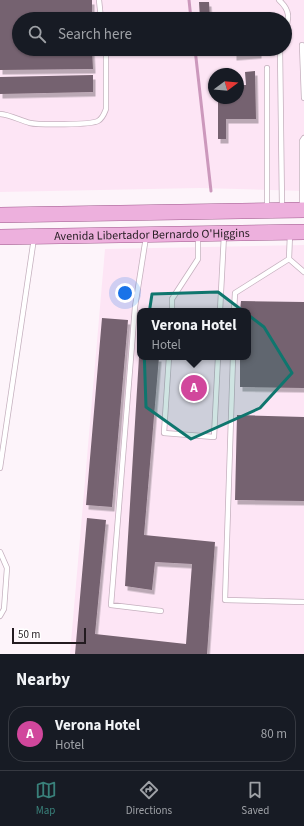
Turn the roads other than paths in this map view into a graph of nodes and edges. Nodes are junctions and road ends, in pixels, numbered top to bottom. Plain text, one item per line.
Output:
1 (99, 0) edge
2 (279, 0) edge
3 (100, 12) edge
4 (287, 12) edge
5 (302, 45) dead end
6 (106, 56) edge
7 (280, 56) edge
8 (303, 57) edge
9 (267, 68) dead end
10 (304, 98) edge
11 (0, 114) edge
12 (304, 138) edge
13 (267, 210) junction
14 (282, 210) junction
15 (303, 210) edge
16 (0, 215) edge
17 (297, 232) edge
18 (198, 233) junction
19 (224, 233) junction
20 (146, 234) junction
21 (34, 236) junction
22 (0, 237) edge
23 (289, 258) junction
24 (304, 272) edge
25 (172, 308) edge
26 (220, 308) edge
27 (234, 308) edge
28 (169, 360) edge
29 (218, 360) edge
30 (233, 360) edge
31 (0, 468) edge
32 (0, 552) edge
33 (304, 602) edge
34 (161, 611) dead end
35 (0, 616) edge

1 - 3 lane
2 - 4 lane
5 - 8 lane
6 - 11 lane
7 - 14 lane
8 - 10 lane
9 - 13 lane
12 - 15 lane
13 - 14 main road, Avenida Libertador Bernardo O'Higgins
13 - 16 main road, Avenida Libertador Bernardo O'Higgins
14 - 15 main road, Avenida Libertador Bernardo O'Higgins
17 - 19 main road, Avenida Libertador Bernardo O'Higgins
17 - 23 lane
18 - 19 main road, Avenida Libertador Bernardo O'Higgins
18 - 20 main road, Avenida Libertador Bernardo O'Higgins
18 - 25 lane
19 - 26 lane
20 - 21 main road, Avenida Libertador Bernardo O'Higgins
20 - 34 lane
21 - 22 main road, Avenida Libertador Bernardo O'Higgins
21 - 31 lane
23 - 24 lane
23 - 27 lane
28 - 29 lane
30 - 33 lane
32 - 35 lane

